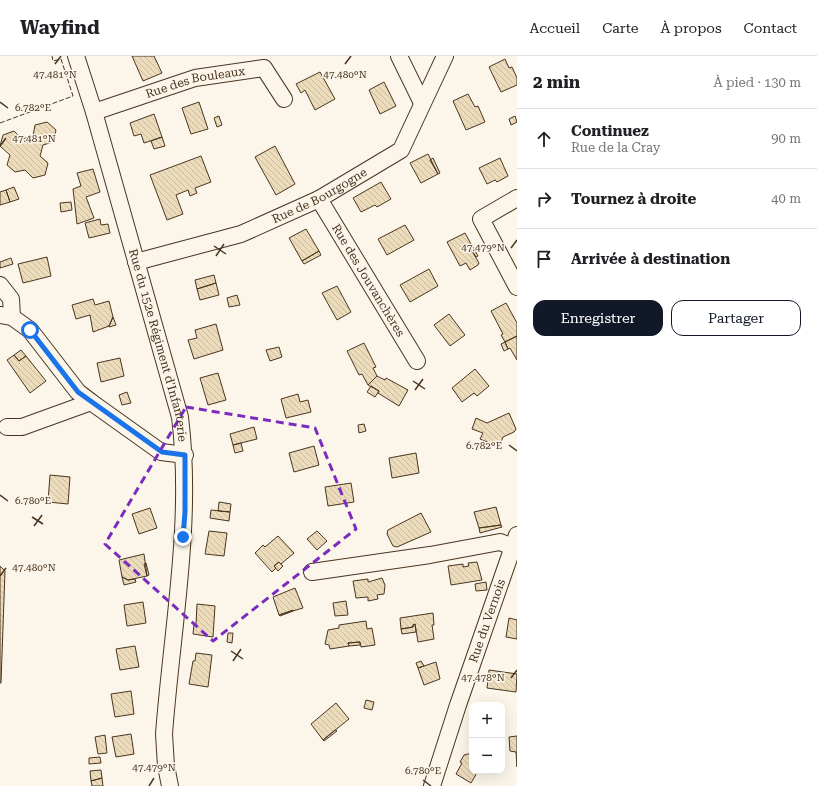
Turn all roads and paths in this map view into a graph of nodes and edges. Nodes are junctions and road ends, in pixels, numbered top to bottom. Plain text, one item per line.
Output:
1 (76, 56) edge
2 (399, 56) edge
3 (445, 56) edge
4 (284, 99) dead end
5 (422, 103) junction
6 (94, 112) junction
7 (517, 198) edge
8 (319, 199) junction
9 (136, 262) junction
10 (0, 285) edge
11 (517, 287) edge
12 (6, 316) edge
13 (417, 362) dead end
14 (91, 402) junction
15 (8, 427) dead end
16 (185, 455) junction
17 (515, 541) edge
18 (312, 572) dead end
19 (170, 786) edge
20 (432, 786) edge

1 - 6 street, Rue du 152e Régiment d'Infanterie
2 - 5 street
3 - 5 street, Rue de Bourgogne
4 - 6 street, Rue des Bouleaux
5 - 8 street, Rue de Bourgogne
6 - 9 street, Rue du 152e Régiment d'Infanterie
7 - 11 street
8 - 9 street, Rue de Bourgogne
8 - 13 street, Rue des Jouvanchères
9 - 16 street, Rue du 152e Régiment d'Infanterie
10 - 12 street
12 - 14 street
14 - 15 street
14 - 16 street
16 - 19 street, Rue du 152e Régiment d'Infanterie
17 - 18 street, Rue du Vernois
17 - 20 street, Rue du Vernois

